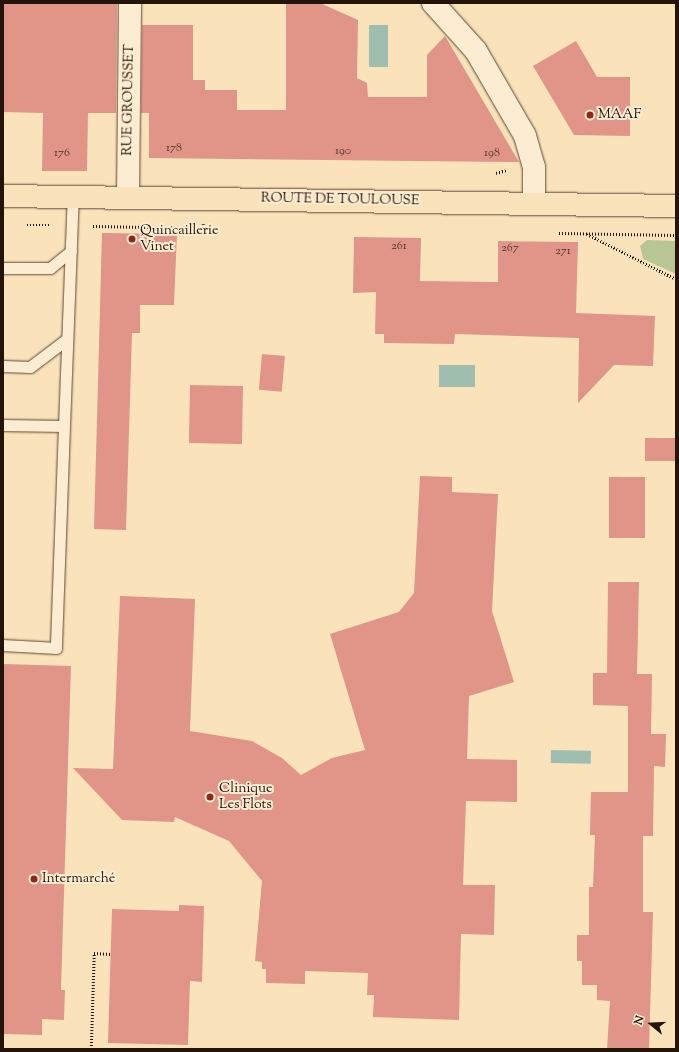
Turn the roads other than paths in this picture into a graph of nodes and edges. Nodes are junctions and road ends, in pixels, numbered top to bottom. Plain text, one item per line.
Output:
1 (130, 3) edge
2 (433, 3) edge
3 (3, 196) edge
4 (73, 196) junction
5 (128, 197) junction
6 (534, 203) junction
7 (676, 206) edge
8 (71, 252) junction
9 (3, 268) edge
10 (67, 339) junction
11 (3, 366) edge
12 (3, 424) edge
13 (64, 426) junction
14 (3, 645) edge

1 - 5 street, RUE GROUSSET
2 - 6 street
3 - 4 main road, ROUTE DE TOULOUSE
4 - 5 main road, ROUTE DE TOULOUSE
4 - 8 lane
5 - 6 main road, ROUTE DE TOULOUSE
6 - 7 main road, ROUTE DE TOULOUSE
8 - 9 lane
8 - 10 lane
10 - 11 lane
10 - 13 lane
12 - 13 lane
13 - 14 lane

